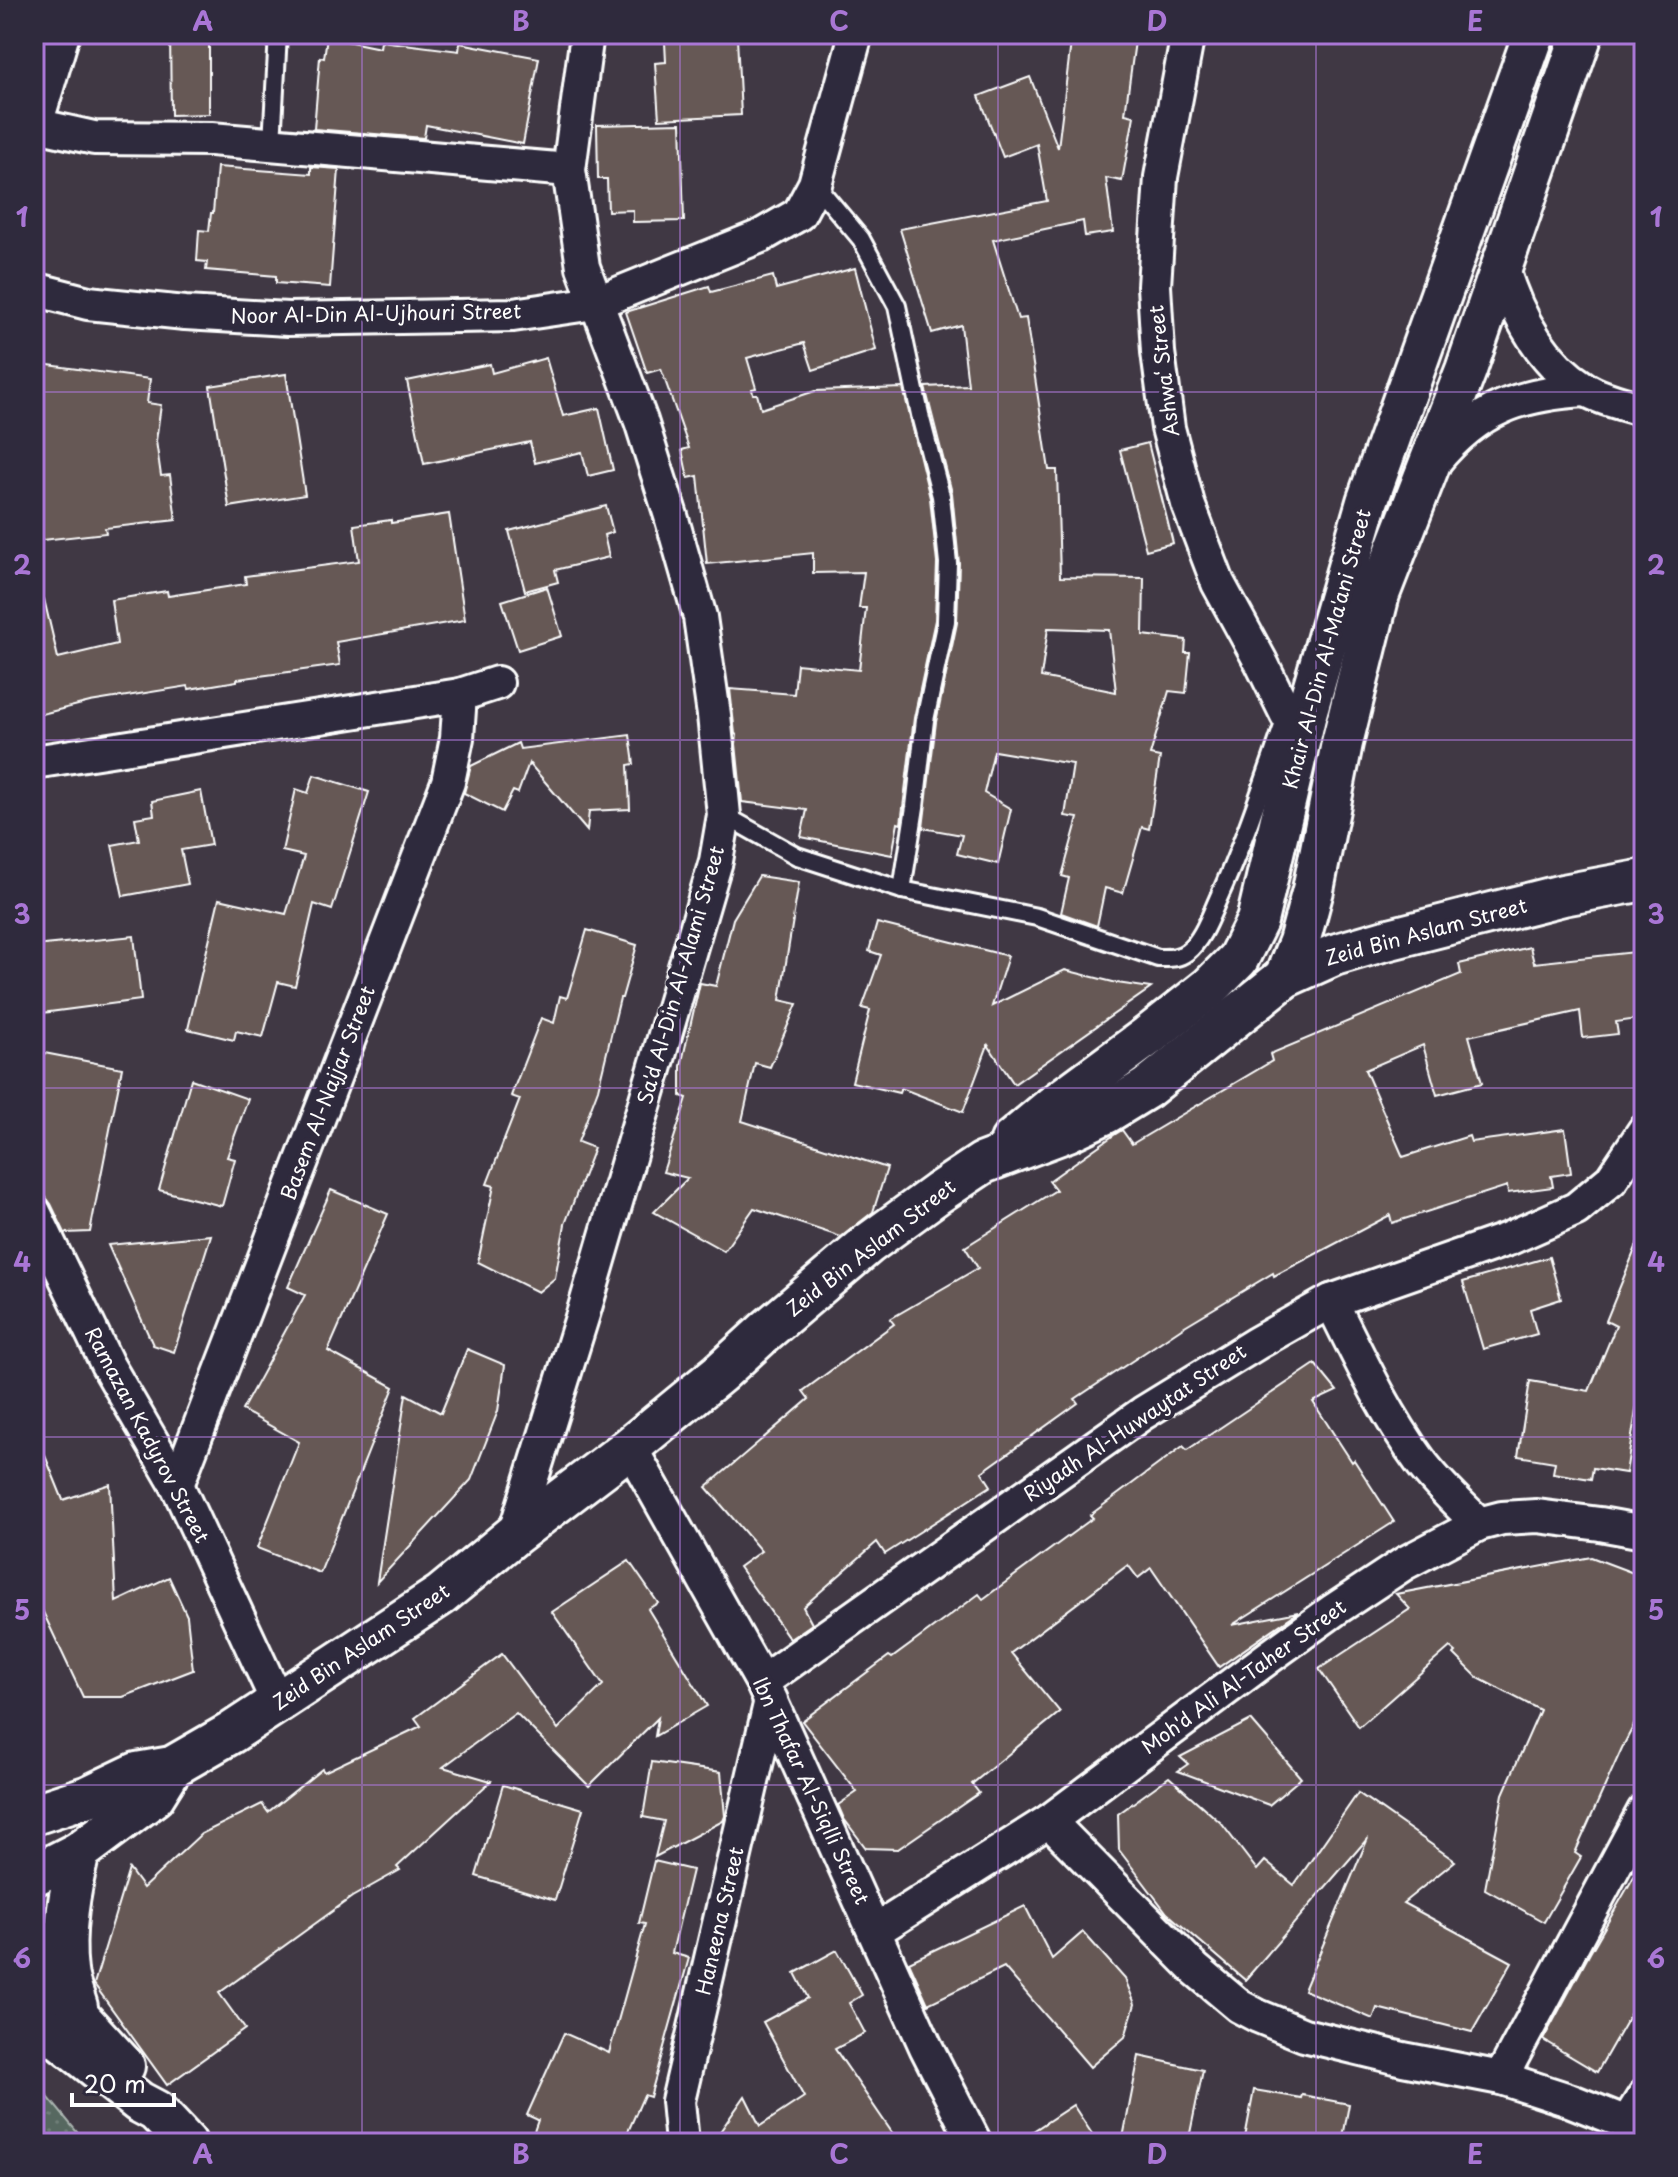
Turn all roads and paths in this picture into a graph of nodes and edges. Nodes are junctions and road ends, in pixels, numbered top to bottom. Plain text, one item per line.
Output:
1 (63, 34) edge
2 (278, 34) edge
3 (587, 34) edge
4 (856, 34) edge
5 (1188, 34) edge
6 (1534, 34) edge
7 (1582, 34) edge
8 (35, 128) edge
9 (272, 143) junction
10 (569, 170) junction
11 (815, 184) junction
12 (1502, 266) junction
13 (34, 289) edge
14 (595, 303) junction
15 (1586, 390) junction
16 (1644, 410) edge
17 (1428, 469) junction
18 (497, 683) dead end
19 (460, 695) junction
20 (1296, 716) junction
21 (34, 762) edge
22 (724, 815) junction
23 (1644, 880) edge
24 (902, 890) junction
25 (1285, 977) junction
26 (1644, 1131) edge
27 (983, 1163) junction
28 (34, 1212) edge
29 (1331, 1301) junction
30 (630, 1447) junction
31 (177, 1485) junction
32 (1479, 1524) junction
33 (1644, 1532) edge
34 (514, 1535) junction
35 (767, 1691) junction
36 (278, 1703) junction
37 (172, 1767) junction
38 (1644, 1811) edge
39 (34, 1814) edge
40 (1049, 1821) junction
41 (79, 1852) junction
42 (34, 1875) edge
43 (875, 1931) junction
44 (34, 1961) edge
45 (34, 2018) edge
46 (81, 2019) junction
47 (1501, 2078) junction
48 (1644, 2096) edge
49 (156, 2111) junction
50 (1635, 2129) edge
51 (186, 2143) edge
52 (682, 2143) edge
53 (975, 2143) edge

1 - 8 street
2 - 9 lane
3 - 10 street, Sa'd Al-Din Al-Alami Street
4 - 11 street, Noor Al-Din Al-Ujhouri Street
5 - 20 street, Ashwa‘ Street
6 - 20 street, Khair Al-Din Al-Ma'ani Street
7 - 12 street, Khair Al-Din Al-Ma'ani Street
8 - 9 street
9 - 10 street
10 - 14 street, Sa'd Al-Din Al-Alami Street
11 - 14 street, Noor Al-Din Al-Ujhouri Street
11 - 24 lane
12 - 15 street
12 - 17 street, Khair Al-Din Al-Ma'ani Street
13 - 14 street, Noor Al-Din Al-Ujhouri Street
14 - 22 street, Sa'd Al-Din Al-Alami Street
15 - 16 street
15 - 17 street
17 - 25 street, Khair Al-Din Al-Ma'ani Street
18 - 19 street
19 - 21 street
19 - 31 street, Basem Al-Najjar Street
20 - 24 lane
20 - 27 street, Khair Al-Din Al-Ma'ani Street
22 - 24 lane
22 - 34 street, Sa'd Al-Din Al-Alami Street
23 - 25 street, Zeid Bin Aslam Street
25 - 27 street, Zeid Bin Aslam Street
26 - 29 street, Riyadh Al-Huwaytat Street
27 - 30 street, Zeid Bin Aslam Street
28 - 31 street, Ramazan Kadyrov Street
29 - 32 street
29 - 35 street, Riyadh Al-Huwaytat Street
30 - 34 street, Zeid Bin Aslam Street
30 - 35 street, Ibn Thafar Al-Siqlli Street
31 - 36 street, Ramazan Kadyrov Street
32 - 33 street, Moh'd Ali Al-Taher Street
32 - 40 street, Moh'd Ali Al-Taher Street
34 - 36 street, Zeid Bin Aslam Street
35 - 43 street, Ibn Thafar Al-Siqlli Street
35 - 52 street, Haneena Street
36 - 37 street, Zeid Bin Aslam Street
37 - 39 street, Zeid Bin Aslam Street
37 - 41 street, Zeid Bin Aslam Street
38 - 47 street
40 - 43 street, Moh'd Ali Al-Taher Street
40 - 47 street
41 - 42 street, Zeid Bin Aslam Street
41 - 46 street
43 - 53 street, Ibn Thafar Al-Siqlli Street
44 - 46 street
45 - 49 street
46 - 49 street
47 - 50 street
48 - 50 street
49 - 51 street

